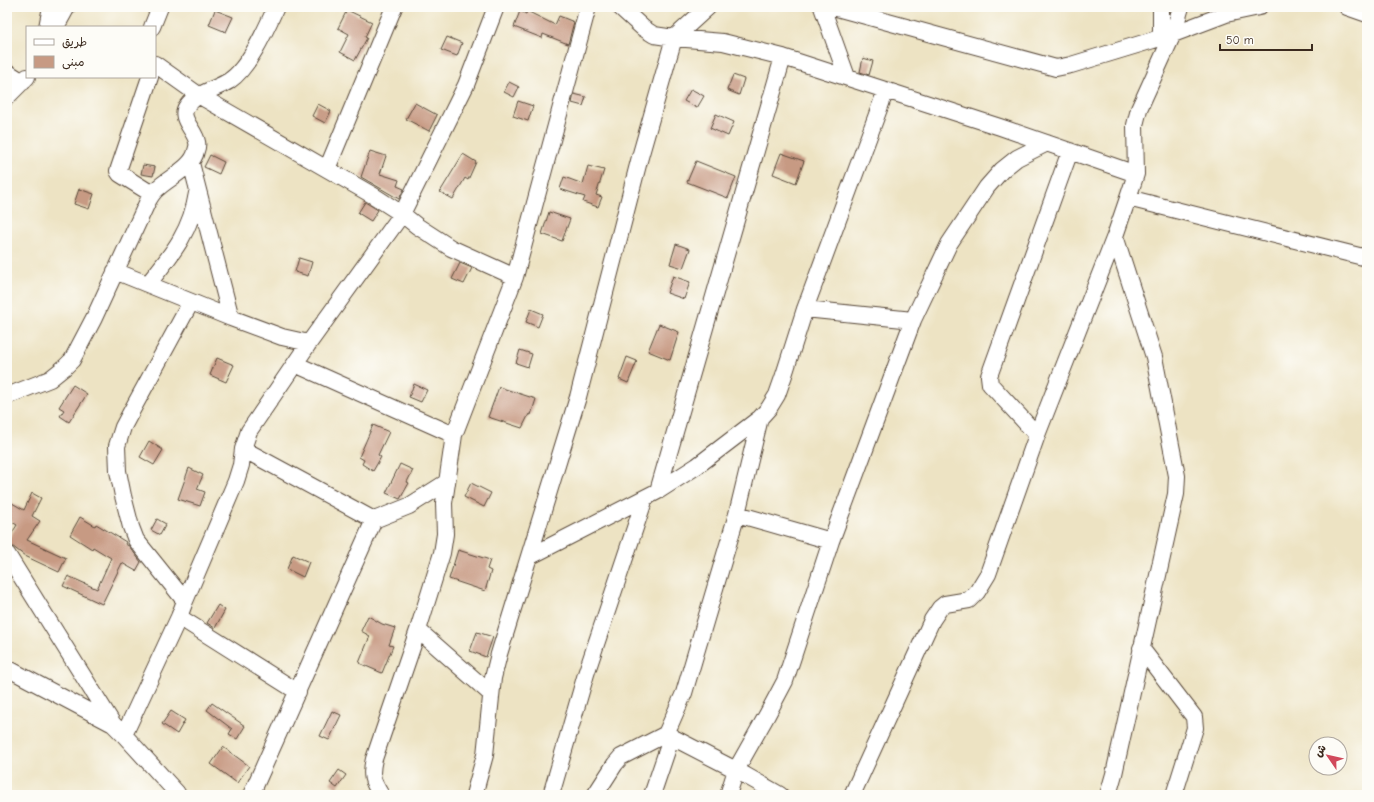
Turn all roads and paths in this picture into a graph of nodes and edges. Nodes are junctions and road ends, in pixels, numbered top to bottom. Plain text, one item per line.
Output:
1 (51, 7) edge
2 (67, 7) edge
3 (160, 7) edge
4 (276, 7) edge
5 (394, 7) edge
6 (496, 7) edge
7 (588, 7) edge
8 (620, 7) edge
9 (708, 7) edge
10 (822, 7) edge
11 (833, 7) edge
12 (1161, 7) edge
13 (1181, 7) edge
14 (1259, 7) edge
15 (1347, 7) edge
16 (1367, 14) edge
17 (47, 26) edge
18 (57, 26) edge
19 (152, 26) edge
20 (1167, 36) junction
21 (674, 38) junction
22 (783, 57) junction
23 (156, 65) edge
24 (7, 72) edge
25 (847, 77) junction
26 (150, 78) edge
27 (25, 79) edge
28 (886, 90) junction
29 (200, 96) junction
30 (7, 97) edge
31 (1047, 143) junction
32 (1070, 151) junction
33 (191, 163) junction
34 (327, 169) junction
35 (1136, 174) junction
36 (198, 190) junction
37 (152, 194) junction
38 (1128, 198) junction
39 (402, 214) junction
40 (1115, 236) junction
41 (1367, 258) edge
42 (115, 271) junction
43 (515, 277) junction
44 (148, 284) junction
45 (191, 302) junction
46 (805, 309) junction
47 (231, 318) junction
48 (913, 320) junction
49 (309, 343) junction
50 (295, 364) junction
51 (7, 396) edge
52 (760, 418) junction
53 (454, 435) junction
54 (1037, 435) junction
55 (244, 449) junction
56 (446, 482) junction
57 (652, 494) junction
58 (737, 514) junction
59 (374, 520) junction
60 (831, 541) junction
61 (8, 557) edge
62 (529, 557) junction
63 (185, 601) junction
64 (179, 617) junction
65 (418, 630) junction
66 (1141, 648) junction
67 (7, 668) edge
68 (298, 692) junction
69 (492, 694) junction
70 (118, 729) junction
71 (669, 735) junction
72 (736, 770) junction
73 (177, 794) edge
74 (251, 795) edge
75 (381, 795) edge
76 (474, 795) edge
77 (551, 795) edge
78 (595, 795) edge
79 (652, 795) edge
80 (728, 795) edge
81 (780, 795) edge
82 (852, 795) edge
83 (1108, 795) edge
84 (1174, 795) edge

1 - 17 street
2 - 18 street
3 - 19 street
4 - 29 street
5 - 34 street
6 - 39 street
7 - 43 street
8 - 21 street
9 - 21 street
10 - 25 street
11 - 20 street
12 - 20 street
13 - 20 street
14 - 20 street
15 - 16 street
20 - 35 street
21 - 22 street
21 - 62 street
22 - 25 street
22 - 57 street
23 - 29 street
24 - 27 street
25 - 28 street
26 - 37 street
27 - 30 street
28 - 31 street
28 - 46 street
29 - 33 street
29 - 34 street
31 - 32 street
31 - 48 street
32 - 35 street
32 - 54 street
33 - 36 street
33 - 37 street
34 - 39 street
35 - 38 street
36 - 44 street
36 - 47 street
37 - 42 street
38 - 40 street
38 - 41 street
39 - 43 street
39 - 49 street
40 - 54 street
40 - 66 street
42 - 44 street
42 - 51 street
43 - 53 street
44 - 45 street
45 - 47 street
45 - 63 street
46 - 48 street
46 - 52 street
47 - 49 street
48 - 60 street
49 - 50 street
50 - 53 street
50 - 55 street
52 - 57 street
52 - 58 street
53 - 56 street
54 - 82 street
55 - 59 street
55 - 63 street
56 - 59 street
56 - 65 street
57 - 62 street
57 - 77 street
58 - 60 street
58 - 71 street
59 - 68 street
60 - 72 street
61 - 70 street
62 - 69 street
63 - 64 street
64 - 68 street
64 - 70 street
65 - 69 street
65 - 75 street
66 - 83 street
66 - 84 street
67 - 70 street
68 - 74 street
69 - 76 street
70 - 73 street
71 - 72 street
71 - 78 street
71 - 79 street
72 - 80 street
72 - 81 street

